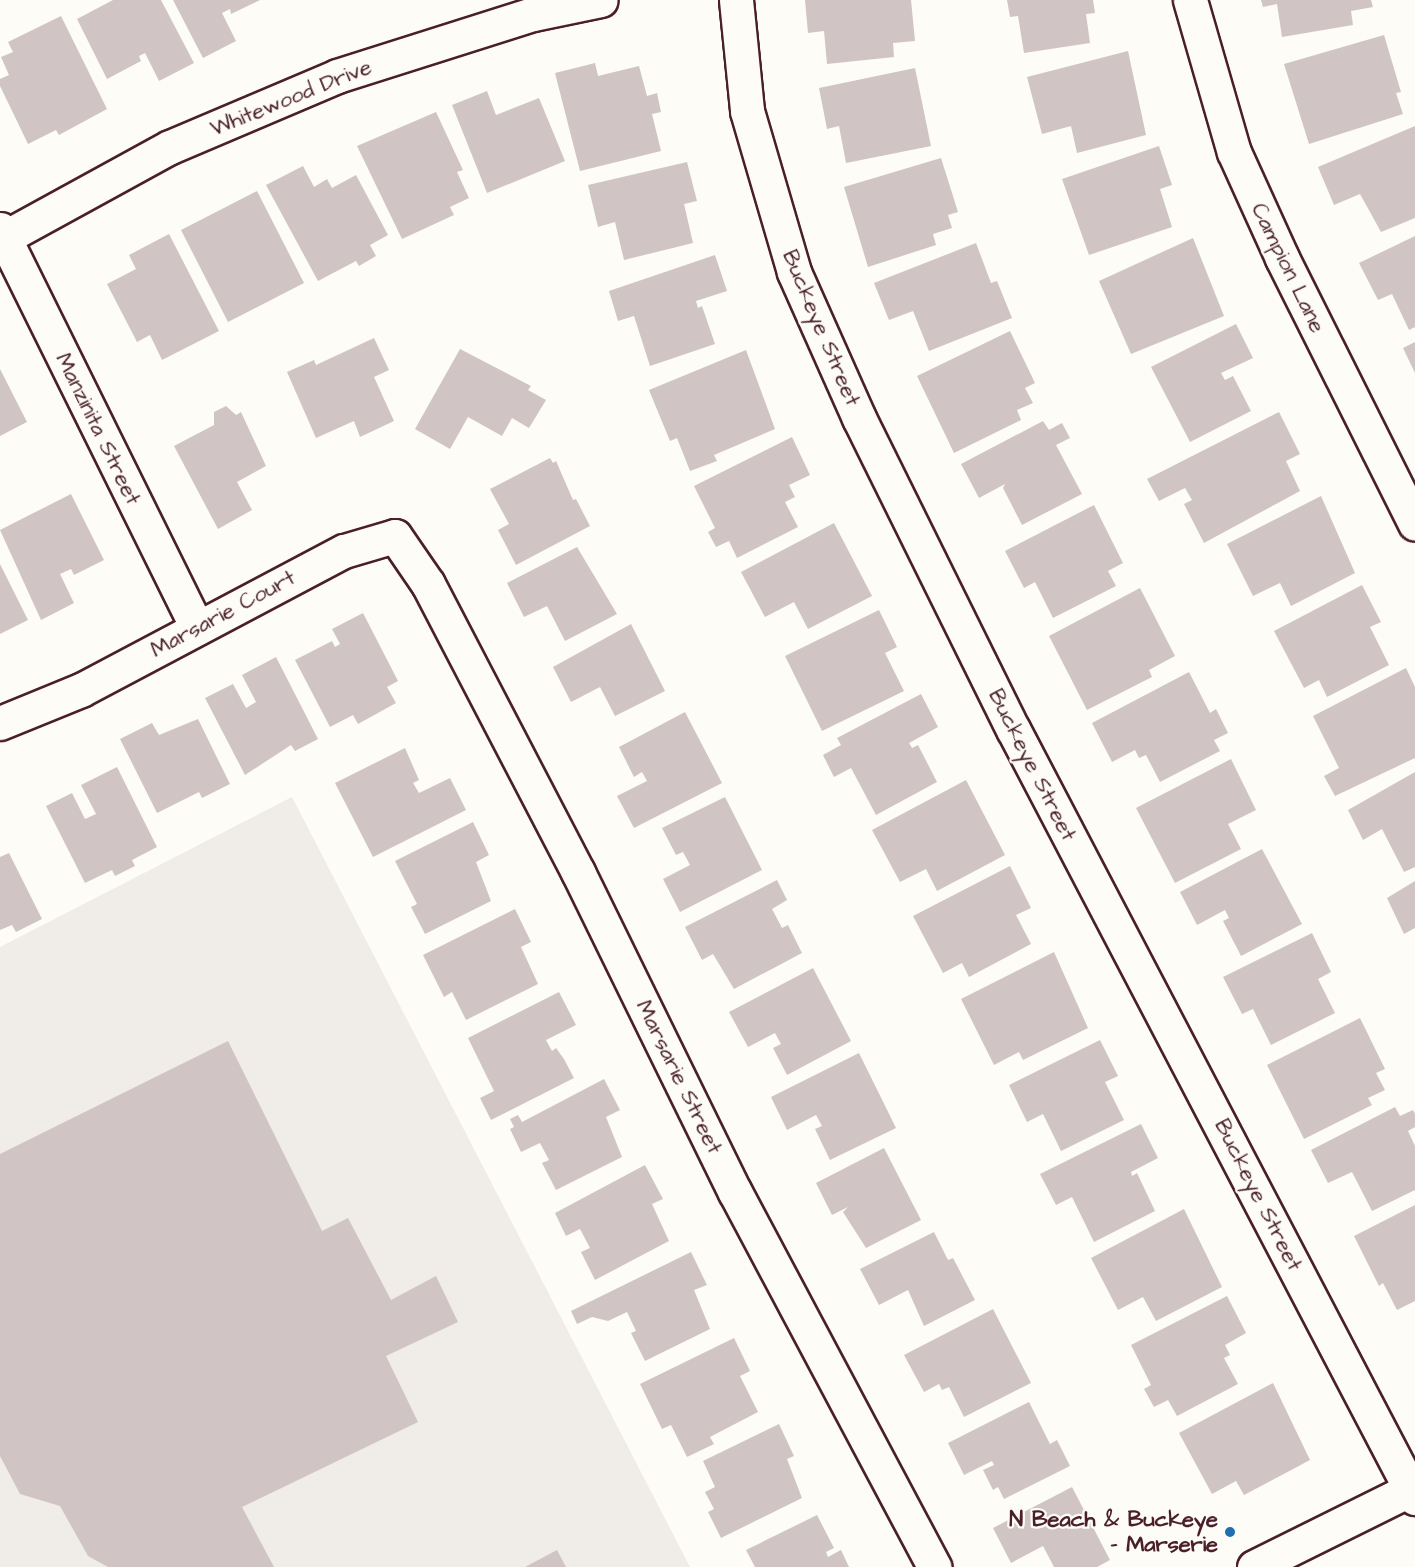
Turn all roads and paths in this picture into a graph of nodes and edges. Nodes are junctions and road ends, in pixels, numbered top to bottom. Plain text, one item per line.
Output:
1 (601, 0) edge
2 (736, 0) edge
3 (1190, 0) edge
4 (1, 235) edge
5 (1415, 524) edge
6 (428, 584) joint
7 (197, 628) junction
8 (0, 723) edge
9 (1413, 1492) edge
10 (934, 1567) edge
11 (1254, 1567) edge

1 - 4 street, Whitewood Drive
2 - 9 street, Buckeye Street
3 - 5 street, Campion Lane
4 - 7 street, Manzinita Street
6 - 7 street, Marsarie Court
6 - 10 street, Marsarie Street
7 - 8 street, Marsarie Court
9 - 11 street

